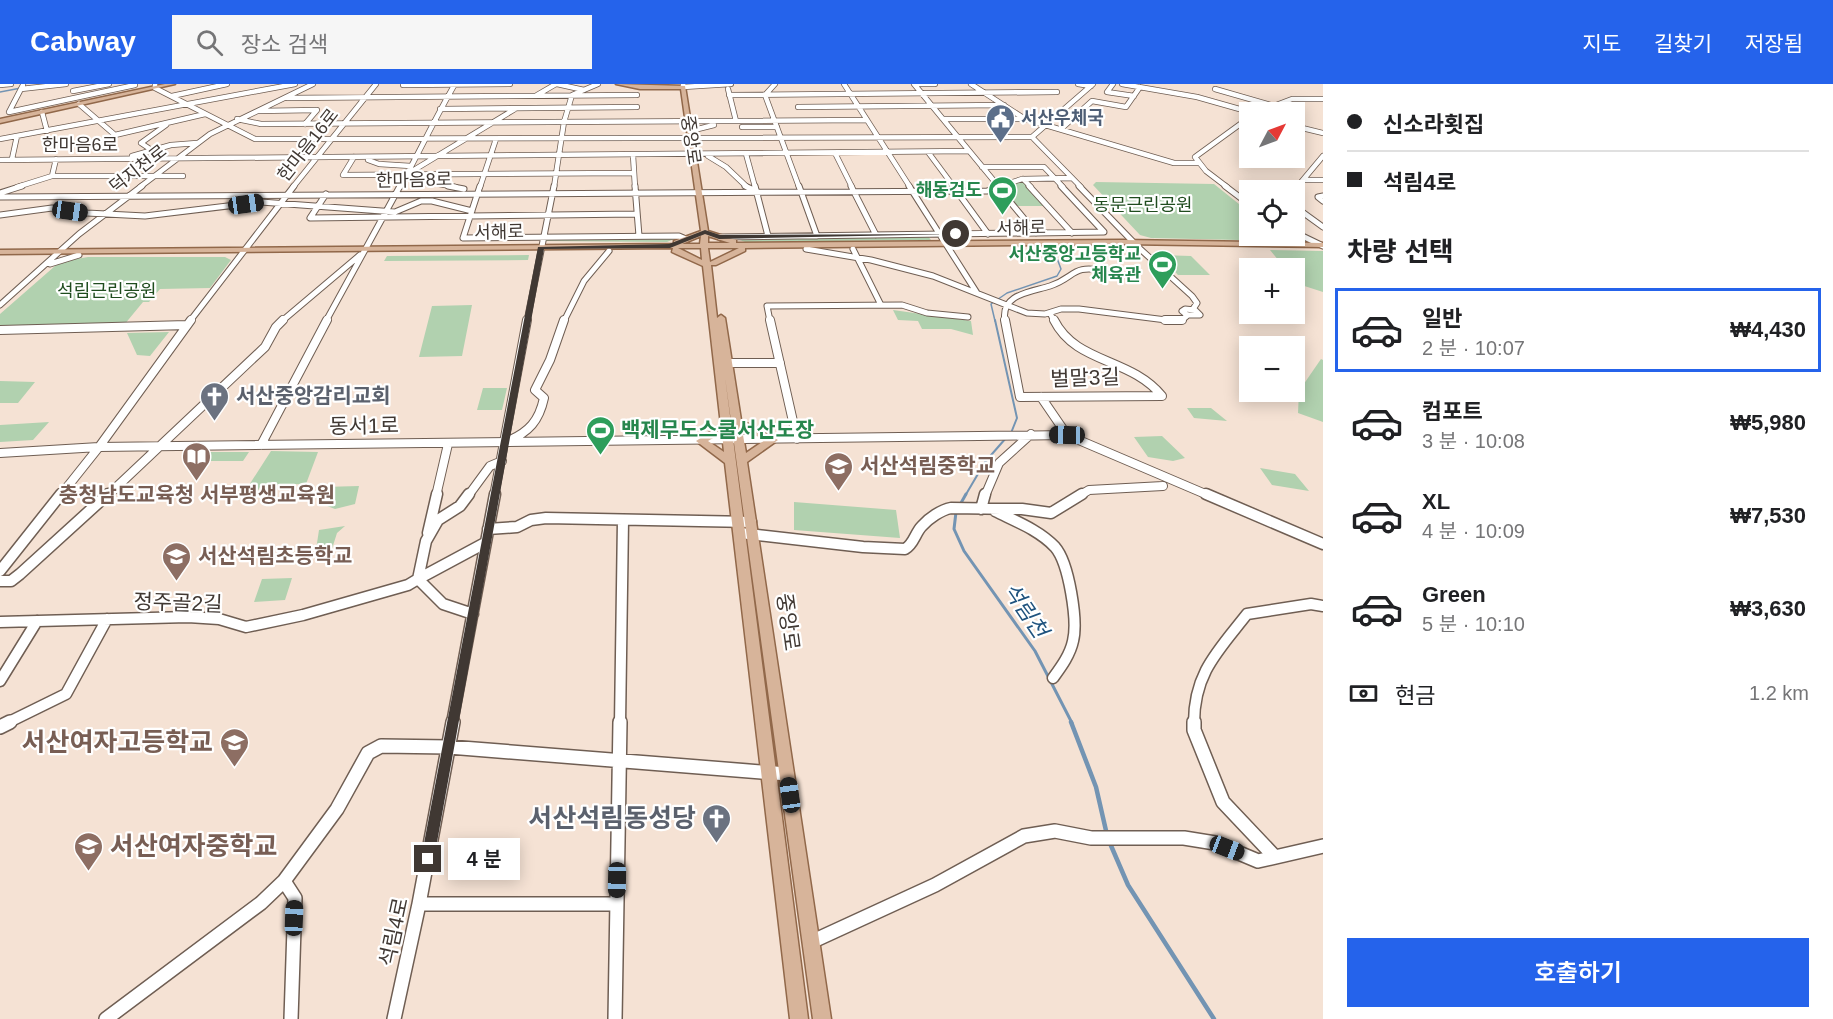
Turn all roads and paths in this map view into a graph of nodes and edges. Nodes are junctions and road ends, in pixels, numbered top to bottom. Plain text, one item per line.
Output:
1 (11, 84) edge
2 (66, 84) edge
3 (76, 84) edge
4 (110, 84) edge
5 (163, 84) edge
6 (171, 84) edge
7 (272, 84) edge
8 (295, 84) edge
9 (313, 84) edge
10 (376, 84) edge
11 (403, 84) edge
12 (511, 84) edge
13 (557, 84) edge
14 (598, 84) edge
15 (619, 84) edge
16 (728, 84) edge
17 (775, 84) edge
18 (786, 84) edge
19 (844, 84) edge
20 (914, 84) edge
21 (935, 84) edge
22 (971, 84) edge
23 (1078, 84) edge
24 (1113, 84) edge
25 (1122, 84) edge
26 (1219, 84) edge
27 (0, 85) edge
28 (135, 85) edge
29 (224, 85) edge
30 (455, 85) edge
31 (637, 85) edge
32 (1092, 85) edge
33 (22, 86) edge
34 (49, 86) junction
35 (155, 86) edge
36 (1054, 86) dead end
37 (1140, 87) junction
38 (279, 88) junction
39 (683, 88) edge
40 (1215, 89) junction
41 (584, 90) junction
42 (73, 92) junction
43 (1057, 92) junction
44 (922, 93) junction
45 (984, 93) junction
46 (246, 94) junction
47 (792, 94) junction
48 (851, 94) junction
49 (637, 95) junction
50 (729, 95) junction
51 (765, 95) junction
52 (172, 96) junction
53 (488, 96) junction
54 (536, 96) junction
55 (572, 96) junction
56 (1134, 96) junction
57 (365, 97) junction
58 (438, 97) junction
59 (447, 97) junction
60 (282, 98) junction
61 (71, 99) junction
62 (1205, 99) junction
63 (1323, 99) edge
64 (483, 100) junction
65 (1072, 102) junction
66 (1261, 102) edge
67 (1285, 102) edge
68 (79, 104) junction
69 (41, 105) junction
70 (189, 105) junction
71 (1004, 105) junction
72 (68, 106) junction
73 (859, 106) junction
74 (932, 106) junction
75 (637, 107) junction
76 (798, 107) junction
77 (567, 108) junction
78 (440, 109) junction
79 (465, 109) junction
80 (515, 109) junction
81 (1239, 109) edge
82 (256, 111) junction
83 (42, 112) junction
84 (206, 114) junction
85 (237, 119) junction
86 (943, 119) junction
87 (1025, 119) junction
88 (774, 120) junction
89 (806, 120) junction
90 (867, 120) junction
91 (1, 121) edge
92 (736, 121) junction
93 (98, 122) junction
94 (564, 122) junction
95 (637, 122) junction
96 (688, 122) junction
97 (168, 123) junction
98 (432, 123) junction
99 (440, 123) junction
100 (491, 123) junction
101 (305, 124) junction
102 (344, 124) junction
103 (1047, 124) junction
104 (226, 125) junction
105 (1239, 125) edge
106 (777, 127) junction
107 (1062, 128) junction
108 (1305, 129) edge
109 (47, 131) junction
110 (1323, 133) edge
111 (690, 135) junction
112 (17, 136) junction
113 (878, 137) junction
114 (957, 137) junction
115 (1032, 137) junction
116 (0, 138) edge
117 (780, 138) junction
118 (333, 139) junction
119 (425, 139) junction
120 (464, 139) junction
121 (496, 139) junction
122 (562, 139) junction
123 (197, 143) junction
124 (150, 149) junction
125 (928, 152) junction
126 (969, 152) junction
127 (835, 153) junction
128 (888, 153) junction
129 (746, 154) junction
130 (787, 154) junction
131 (633, 155) junction
132 (693, 155) junction
133 (706, 155) junction
134 (491, 156) junction
135 (559, 156) junction
136 (1323, 156) edge
137 (317, 157) junction
138 (354, 157) junction
139 (370, 157) junction
140 (417, 157) junction
141 (437, 157) junction
142 (176, 158) junction
143 (12, 159) junction
144 (56, 159) junction
145 (127, 159) junction
146 (0, 160) edge
147 (1198, 163) junction
148 (982, 167) junction
149 (407, 173) junction
150 (634, 173) junction
151 (485, 174) junction
152 (555, 174) junction
153 (52, 176) junction
154 (183, 176) dead end
155 (153, 177) junction
156 (1054, 178) junction
157 (1072, 178) junction
158 (1023, 179) junction
159 (1304, 180) edge
160 (1305, 180) edge
161 (1323, 180) edge
162 (999, 188) junction
163 (636, 191) junction
164 (699, 191) junction
165 (755, 191) junction
166 (800, 191) junction
167 (854, 191) junction
168 (912, 191) junction
169 (957, 191) junction
170 (553, 192) junction
171 (478, 193) junction
172 (326, 194) junction
173 (396, 194) junction
174 (0, 195) edge
175 (129, 195) junction
176 (287, 195) junction
177 (1239, 196) edge
178 (1323, 196) edge
179 (1323, 201) edge
180 (281, 202) junction
181 (318, 208) junction
182 (386, 212) junction
183 (105, 214) junction
184 (471, 214) junction
185 (637, 214) junction
186 (1305, 214) edge
187 (0, 215) edge
188 (547, 215) junction
189 (382, 218) junction
190 (1323, 227) edge
191 (705, 232) junction
192 (1036, 233) junction
193 (1072, 233) junction
194 (940, 234) junction
195 (988, 234) junction
196 (876, 235) junction
197 (639, 236) junction
198 (768, 236) junction
199 (817, 236) junction
200 (719, 237) junction
201 (542, 238) junction
202 (1305, 238) edge
203 (686, 239) junction
204 (1136, 245) junction
205 (947, 246) junction
206 (741, 247) junction
207 (1323, 247) edge
208 (673, 248) junction
209 (708, 248) junction
210 (541, 249) junction
211 (806, 249) junction
212 (853, 249) junction
213 (609, 251) junction
214 (243, 252) junction
215 (362, 252) junction
216 (59, 253) junction
217 (0, 254) edge
218 (79, 255) junction
219 (858, 258) junction
220 (710, 264) junction
221 (43, 268) junction
222 (1106, 271) dead end
223 (977, 293) junction
224 (0, 305) edge
225 (881, 305) junction
226 (1004, 305) junction
227 (1050, 313) junction
228 (968, 317) dead end
229 (187, 325) junction
230 (0, 330) edge
231 (11, 330) junction
232 (0, 340) edge
233 (728, 363) junction
234 (780, 363) junction
235 (1041, 397) junction
236 (731, 424) junction
237 (1028, 434) junction
238 (1067, 435) junction
239 (797, 439) junction
240 (773, 440) junction
241 (701, 441) junction
242 (734, 441) junction
243 (504, 443) junction
244 (448, 444) junction
245 (261, 445) junction
246 (162, 446) junction
247 (99, 447) junction
248 (0, 453) edge
249 (502, 461) junction
250 (736, 461) junction
251 (1163, 486) dead end
252 (981, 509) junction
253 (993, 509) junction
254 (623, 519) junction
255 (745, 527) junction
256 (488, 529) junction
257 (426, 541) junction
258 (485, 543) junction
259 (1323, 544) edge
260 (0, 571) edge
261 (418, 579) junction
262 (0, 582) edge
263 (1323, 606) edge
264 (473, 614) junction
265 (107, 619) junction
266 (37, 621) junction
267 (0, 622) edge
268 (1053, 678) dead end
269 (0, 681) edge
270 (0, 728) edge
271 (449, 747) junction
272 (619, 760) junction
273 (769, 772) junction
274 (787, 774) junction
275 (1323, 846) edge
276 (1275, 857) junction
277 (284, 881) junction
278 (419, 904) junction
279 (616, 904) junction
280 (811, 942) junction
281 (106, 1019) edge
282 (291, 1019) edge
283 (394, 1019) edge
284 (615, 1019) edge
285 (800, 1019) edge
286 (822, 1019) edge

1 - 27 street
2 - 34 street
3 - 42 street
4 - 42 street
5 - 6 street
6 - 35 main road
7 - 38 street
8 - 38 street
9 - 60 street, 덕지천로
10 - 57 street, 한마음16로
11 - 30 street
11 - 58 street
12 - 30 street
12 - 53 street
13 - 41 street
13 - 54 street
14 - 41 street
15 - 31 main road
16 - 39 street
16 - 50 street
17 - 51 street
18 - 47 street
19 - 48 street
20 - 21 street
20 - 44 street
22 - 45 street
23 - 32 street
24 - 56 street
25 - 37 street
26 - 40 street
28 - 61 street
29 - 46 street
29 - 52 street
30 - 59 street
31 - 39 main road
31 - 49 street
32 - 65 street
33 - 34 street
33 - 69 street
34 - 69 street
35 - 52 street
35 - 68 main road
36 - 43 street
37 - 56 street
37 - 62 street
38 - 46 street
39 - 96 main road, 중앙로
40 - 62 street
40 - 66 street
41 - 55 street
42 - 61 street
43 - 45 street
43 - 65 street
44 - 45 street
44 - 48 street
44 - 74 street
45 - 71 street
46 - 70 street
47 - 48 street
47 - 51 street
47 - 76 street
48 - 73 street
49 - 55 street
49 - 75 street
50 - 51 street
50 - 92 street
51 - 88 street
52 - 70 street
53 - 54 street
53 - 59 street
53 - 64 street
54 - 55 street
54 - 80 street
55 - 77 street, 석림4로
56 - 107 street
57 - 58 street
57 - 60 street
57 - 102 street, 한마음16로
58 - 59 street
59 - 64 street
59 - 78 street
60 - 82 street, 덕지천로
61 - 69 street
61 - 72 street
62 - 81 street
63 - 67 street
64 - 79 street
65 - 103 street
68 - 72 main road
68 - 93 street
70 - 84 street
70 - 93 street
71 - 74 street
71 - 87 street
72 - 83 main road
73 - 74 street
73 - 76 street
73 - 90 street
74 - 86 street
75 - 77 street
75 - 95 street
76 - 89 street
77 - 80 street
77 - 94 street, 석림4로
78 - 79 street
78 - 98 street
79 - 80 street
79 - 99 street
80 - 100 street
82 - 85 street, 덕지천로
82 - 101 street
83 - 91 main road
83 - 109 street
84 - 97 street
84 - 104 street
85 - 101 street
85 - 104 street, 덕지천로
86 - 87 street
86 - 114 street
87 - 103 street
88 - 89 street
88 - 92 street
88 - 106 street
89 - 90 street
90 - 113 street
92 - 96 street
93 - 97 street
93 - 109 street
94 - 95 street
94 - 100 street
94 - 122 street, 석림4로
95 - 96 street
96 - 111 main road, 중앙로
97 - 124 street
98 - 99 street
98 - 102 street
98 - 119 street
99 - 100 street
100 - 120 street
101 - 102 street
102 - 118 street, 한마음16로
103 - 107 street
103 - 115 street
104 - 118 street
104 - 123 street, 덕지천로
105 - 147 street
106 - 111 street
106 - 117 street
107 - 147 street
108 - 110 street
109 - 112 street
111 - 117 street
111 - 122 street
111 - 132 main road, 중앙로
112 - 116 street
112 - 143 street
113 - 114 street
113 - 117 street
113 - 128 street
114 - 115 street
114 - 126 street
115 - 157 street
117 - 130 street
118 - 119 street
118 - 137 street, 한마음16로
119 - 120 street
119 - 140 street
120 - 121 street
120 - 141 street
121 - 122 street
121 - 134 street
122 - 135 street, 석림4로
123 - 124 street
123 - 142 street, 덕지천로
124 - 145 street
125 - 126 street, 한마음6로
125 - 128 street, 한마음6로
125 - 169 street
126 - 148 street
127 - 128 street, 한마음6로
127 - 130 street, 한마음6로
127 - 167 street
128 - 168 street
129 - 130 street, 한마음6로
129 - 133 street, 한마음6로
129 - 165 street
130 - 166 street
131 - 132 street, 한마음6로
131 - 135 street, 한마음6로
131 - 150 street
132 - 133 street, 한마음6로
132 - 164 main road, 중앙로
133 - 165 street
134 - 135 street, 한마음6로
134 - 141 street, 한마음6로
134 - 151 street
135 - 152 street, 석림4로
136 - 159 street
137 - 138 street, 한마음6로
137 - 142 street, 한마음6로
137 - 176 street, 한마음16로
138 - 139 street, 한마음6로
138 - 149 street
139 - 140 street, 한마음6로
139 - 149 street
140 - 141 street, 한마음6로
140 - 149 street
141 - 149 street
142 - 145 street, 한마음6로
142 - 155 street, 덕지천로
143 - 144 street, 한마음6로
143 - 146 street, 한마음6로
144 - 145 street, 한마음6로
144 - 153 street
147 - 177 street
148 - 156 street
148 - 162 street
149 - 151 street
149 - 171 street
149 - 173 street
150 - 152 street
150 - 163 street
151 - 152 street
151 - 171 street
152 - 170 street, 석림4로
153 - 155 street
153 - 174 street
154 - 155 street
155 - 175 street, 덕지천로
156 - 157 street, 한마음8로
156 - 158 street, 한마음8로
156 - 193 street
157 - 204 street
158 - 162 street, 한마음8로
158 - 193 street
160 - 161 street
162 - 169 street, 한마음8로
162 - 192 street
163 - 164 street, 한마음8로
163 - 170 street, 한마음8로
163 - 185 street
164 - 165 street, 한마음8로
164 - 191 main road, 중앙로
165 - 166 street, 한마음8로
165 - 198 street
166 - 167 street, 한마음8로
166 - 199 street
167 - 168 street, 한마음8로
167 - 196 street
168 - 169 street, 한마음8로
168 - 194 street
169 - 195 street
170 - 171 street, 한마음8로
170 - 188 street, 석림4로
171 - 173 street, 한마음8로
171 - 184 street
172 - 173 street, 한마음8로
172 - 176 street, 한마음8로
172 - 181 street
173 - 182 street
174 - 175 street, 한마음8로
175 - 176 street, 한마음8로
175 - 183 street, 덕지천로
176 - 180 street, 한마음16로
178 - 179 street
180 - 181 street
180 - 183 street
180 - 214 street, 한마음16로
181 - 182 street
181 - 189 street
182 - 184 street
182 - 189 street
183 - 187 street
183 - 216 street, 덕지천로
184 - 188 street
184 - 189 street
184 - 201 street
185 - 188 street
185 - 197 street
186 - 190 street
188 - 201 street, 석림4로
189 - 215 street
191 - 200 main road
191 - 203 main road
191 - 209 main road, 중앙로
192 - 193 street
192 - 195 street
194 - 195 street
194 - 196 street
194 - 205 street
196 - 199 street
197 - 201 street
197 - 203 street
198 - 199 street
198 - 200 street
200 - 206 main road
201 - 210 street, 석림4로
202 - 207 street
203 - 208 main road
204 - 205 main road, 서해로
204 - 207 main road, 서해로
204 - 227 street
205 - 206 main road, 서해로
205 - 212 main road, 서해로
205 - 223 street
206 - 209 main road, 서해로
206 - 211 main road, 서해로
206 - 220 main road
208 - 209 main road, 서해로
208 - 210 main road, 서해로
208 - 213 main road, 서해로
208 - 220 main road
209 - 220 main road, 중앙로
210 - 213 main road, 서해로
210 - 215 main road, 서해로
210 - 243 street, 석림4로
211 - 212 main road, 서해로
211 - 219 street
212 - 219 street
213 - 243 street
214 - 215 main road, 서해로
214 - 216 main road, 서해로
214 - 218 main road, 서해로
214 - 229 street, 한마음16로
215 - 245 street
215 - 246 street
216 - 217 main road, 서해로
216 - 218 main road, 서해로
216 - 221 street, 덕지천로
218 - 221 street
219 - 223 street
219 - 225 street
220 - 233 main road, 중앙로
220 - 236 main road, 중앙로
221 - 224 street, 덕지천로
222 - 226 street
223 - 226 street
225 - 228 street
225 - 234 street
226 - 227 street
226 - 235 street
227 - 235 street, 벌말3길
229 - 231 street
229 - 247 street, 한마음16로
230 - 231 street
231 - 232 street
233 - 234 street
233 - 236 main road, 중앙로
234 - 239 street
235 - 238 street, 벌말3길
236 - 240 main road
236 - 241 main road
236 - 242 main road, 중앙로
237 - 238 street, 동서1로
237 - 239 street, 동서1로
237 - 252 street
238 - 259 street
239 - 240 street, 동서1로
240 - 242 street, 동서1로
240 - 250 main road
241 - 242 street, 동서1로
241 - 243 street, 동서1로
241 - 250 main road
242 - 250 main road, 중앙로
243 - 244 street, 동서1로
243 - 249 street, 석림4로
244 - 245 street, 동서1로
244 - 257 street
245 - 246 street, 동서1로
246 - 247 street, 동서1로
246 - 262 street
247 - 248 street, 동서1로
247 - 260 street, 한마음16로
249 - 256 street, 석림4로
249 - 257 street
250 - 255 main road, 중앙로
251 - 253 street
252 - 253 street
252 - 255 street
253 - 268 street
254 - 255 street
254 - 256 street
254 - 272 street
255 - 273 main road, 중앙로
255 - 274 main road, 중앙로
256 - 258 street, 석림4로
257 - 261 street
258 - 261 street, 정주골2길
258 - 264 street, 석림4로
261 - 264 street
261 - 265 street, 정주골2길
263 - 276 street
264 - 271 street, 석림4로
265 - 266 street, 정주골2길
265 - 270 street
266 - 267 street, 정주골2길
266 - 269 street
271 - 272 street
271 - 277 street
271 - 278 street, 석림4로
272 - 273 street
272 - 279 street
273 - 274 street
273 - 285 main road, 중앙로
274 - 280 main road, 중앙로
275 - 276 street
276 - 280 street
277 - 281 street
277 - 282 street
278 - 279 street
278 - 283 street, 석림4로
279 - 284 street
280 - 286 main road, 중앙로

